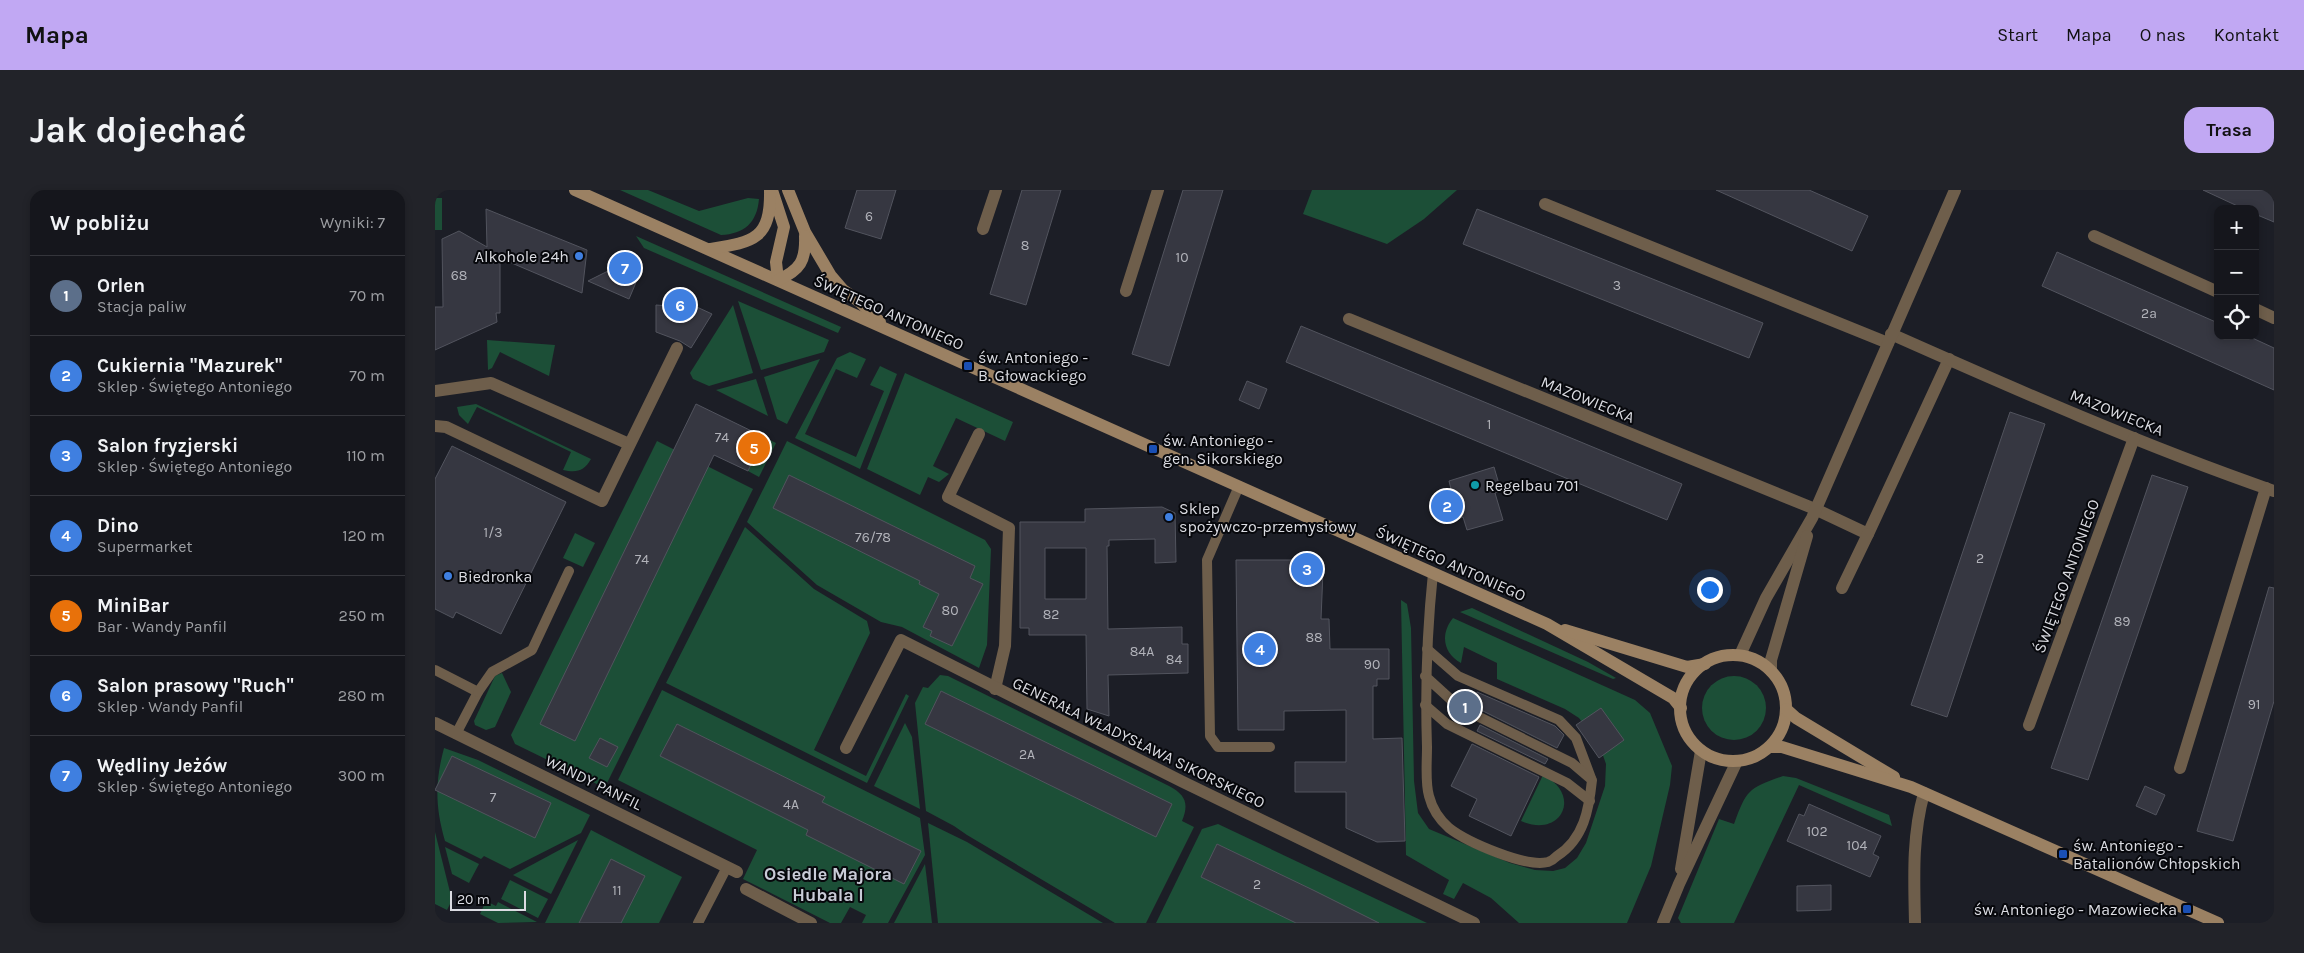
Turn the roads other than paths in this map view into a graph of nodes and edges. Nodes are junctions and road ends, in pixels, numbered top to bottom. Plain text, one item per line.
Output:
1 (575, 190) edge
2 (771, 190) edge
3 (788, 190) edge
4 (996, 190) edge
5 (1158, 190) edge
6 (1955, 190) edge
7 (1545, 204) dead end
8 (983, 229) dead end
9 (805, 232) junction
10 (2094, 236) dead end
11 (710, 249) junction
12 (778, 280) junction
13 (2214, 290) edge
14 (1126, 291) dead end
15 (2259, 311) edge
16 (2274, 318) edge
17 (1349, 319) dead end
18 (885, 328) junction
19 (1889, 338) junction
20 (677, 348) dead end
21 (1949, 359) junction
22 (435, 391) edge
23 (435, 426) edge
24 (979, 434) dead end
25 (2134, 438) junction
26 (629, 444) junction
27 (1239, 486) junction
28 (2270, 490) edge
29 (1813, 513) junction
30 (1869, 534) junction
31 (569, 572) dead end
32 (1433, 573) junction
33 (1842, 588) dead end
34 (1547, 624) junction
35 (1427, 649) junction
36 (1740, 655) junction
37 (1705, 664) junction
38 (435, 670) edge
39 (1771, 671) junction
40 (1425, 676) junction
41 (995, 689) junction
42 (478, 692) junction
43 (1425, 705) junction
44 (1681, 708) junction
45 (1786, 709) junction
46 (435, 723) edge
47 (2029, 726) dead end
48 (456, 734) junction
49 (1270, 747) dead end
50 (1770, 747) junction
51 (846, 748) dead end
52 (1701, 751) junction
53 (1737, 761) junction
54 (2180, 768) dead end
55 (1592, 780) junction
56 (1911, 787) junction
57 (1924, 793) junction
58 (1590, 801) junction
59 (732, 869) joint
60 (1679, 884) junction
61 (746, 889) dead end
62 (1666, 921) edge
63 (699, 923) edge
64 (811, 923) edge
65 (1474, 923) edge
66 (1915, 923) edge
67 (2218, 923) edge

1 - 11 street, ŚWIĘTEGO ANTONIEGO
2 - 11 street
2 - 12 street
3 - 9 street
4 - 8 street
5 - 14 street
6 - 19 street
7 - 19 street, MAZOWIECKA
9 - 12 street
9 - 18 street
10 - 13 street
11 - 12 street, ŚWIĘTEGO ANTONIEGO
12 - 18 street, ŚWIĘTEGO ANTONIEGO
15 - 16 street
17 - 29 street, MAZOWIECKA
18 - 27 street, ŚWIĘTEGO ANTONIEGO
19 - 21 street, MAZOWIECKA
19 - 29 street
20 - 26 street
21 - 25 street, MAZOWIECKA
21 - 30 street
22 - 26 street
23 - 26 street
24 - 41 street
25 - 28 street, MAZOWIECKA
25 - 47 street, ŚWIĘTEGO ANTONIEGO
27 - 32 street, ŚWIĘTEGO ANTONIEGO
27 - 49 lane
28 - 54 street
29 - 30 street, MAZOWIECKA
29 - 36 street
29 - 39 street
30 - 33 street
31 - 42 lane
32 - 34 street, ŚWIĘTEGO ANTONIEGO
32 - 35 lane
34 - 37 street, ŚWIĘTEGO ANTONIEGO
34 - 44 street, ŚWIĘTEGO ANTONIEGO
35 - 40 lane
35 - 55 lane
36 - 37 street
36 - 39 street
37 - 44 street
38 - 42 lane
39 - 45 street
40 - 43 lane
40 - 55 lane
41 - 51 street, GENERAŁA WŁADYSŁAWA SIKORSKIEGO
41 - 65 street, GENERAŁA WŁADYSŁAWA SIKORSKIEGO
42 - 48 lane
43 - 58 lane
43 - 58 lane
44 - 52 street
45 - 50 street
45 - 56 street
46 - 48 street, WANDY PANFIL
48 - 59 street, WANDY PANFIL
50 - 53 street
50 - 56 street
52 - 53 street
52 - 60 street
53 - 60 street
55 - 58 lane
56 - 57 street
57 - 66 street
57 - 67 street
59 - 63 lane
60 - 62 street
61 - 64 street

